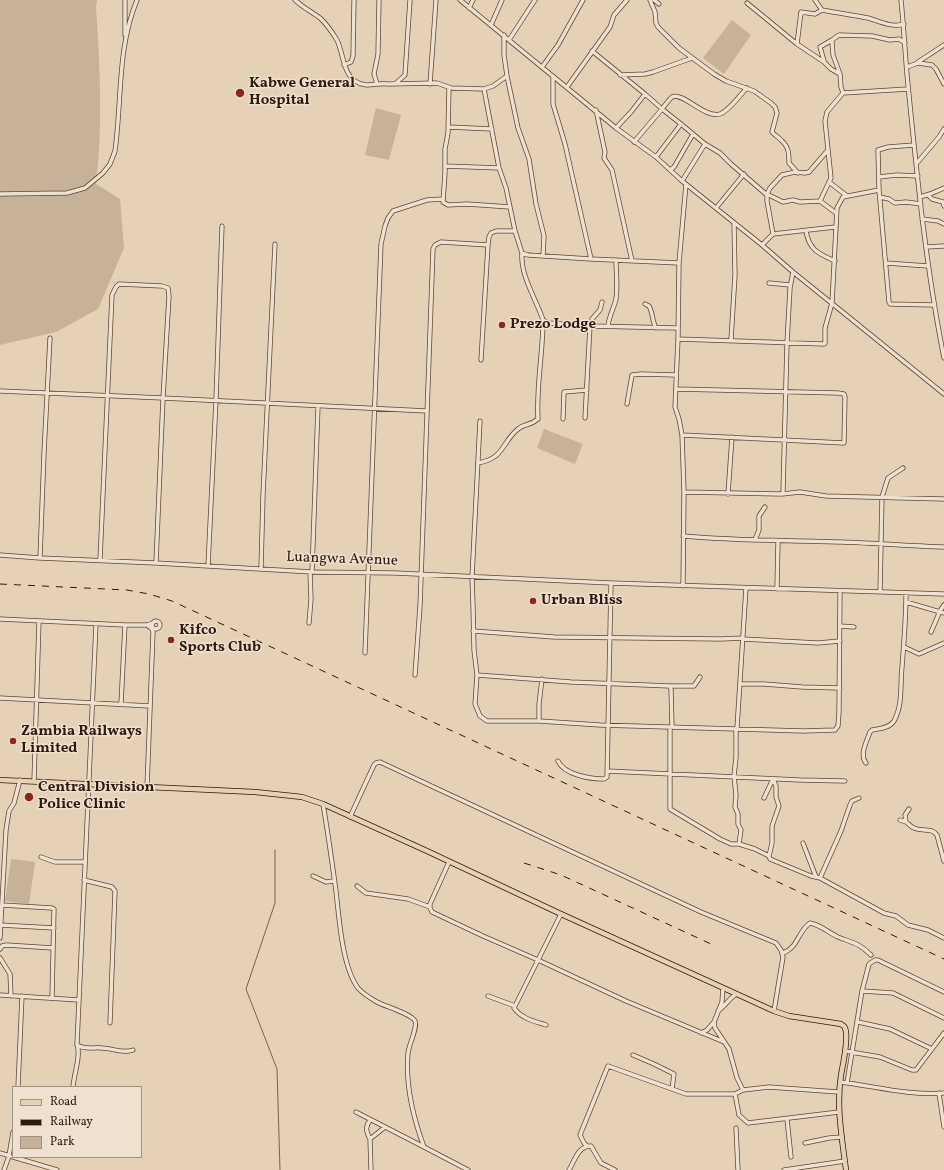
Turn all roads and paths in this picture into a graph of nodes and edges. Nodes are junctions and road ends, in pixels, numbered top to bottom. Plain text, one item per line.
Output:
1 (125, 0) edge
2 (137, 0) edge
3 (295, 0) edge
4 (354, 0) edge
5 (379, 0) edge
6 (410, 0) edge
7 (436, 0) edge
8 (460, 0) edge
9 (473, 0) edge
10 (502, 0) edge
11 (535, 0) edge
12 (583, 0) edge
13 (627, 0) edge
14 (650, 0) edge
15 (654, 0) edge
16 (815, 0) edge
17 (901, 0) edge
18 (747, 3) dead end
19 (659, 4) dead end
20 (469, 8) junction
21 (822, 10) junction
22 (904, 24) junction
23 (491, 25) junction
24 (504, 35) junction
25 (125, 40) junction
26 (509, 40) junction
27 (832, 40) junction
28 (904, 43) junction
29 (797, 44) junction
30 (944, 45) edge
31 (592, 51) junction
32 (692, 58) junction
33 (824, 62) junction
34 (918, 63) junction
35 (344, 65) junction
36 (542, 67) junction
37 (907, 68) junction
38 (840, 74) junction
39 (620, 75) junction
40 (507, 76) junction
41 (554, 76) junction
42 (377, 84) junction
43 (394, 84) junction
44 (430, 84) junction
45 (944, 84) edge
46 (449, 87) junction
47 (567, 87) junction
48 (747, 88) junction
49 (908, 88) junction
50 (484, 89) junction
51 (843, 93) junction
52 (645, 94) junction
53 (662, 109) junction
54 (596, 110) junction
55 (681, 124) junction
56 (448, 127) junction
57 (616, 128) junction
58 (492, 129) junction
59 (944, 129) edge
60 (693, 134) junction
61 (634, 142) junction
62 (706, 144) junction
63 (914, 145) junction
64 (828, 150) junction
65 (656, 157) junction
66 (917, 163) junction
67 (445, 166) junction
68 (499, 168) junction
69 (670, 170) junction
70 (798, 173) junction
71 (744, 174) junction
72 (918, 176) junction
73 (879, 177) junction
74 (682, 181) junction
75 (829, 182) junction
76 (686, 184) junction
77 (944, 188) edge
78 (880, 190) junction
79 (0, 194) edge
80 (767, 195) junction
81 (928, 195) junction
82 (847, 196) junction
83 (880, 196) junction
84 (920, 197) junction
85 (442, 199) junction
86 (820, 201) junction
87 (921, 204) junction
88 (944, 206) edge
89 (510, 207) junction
90 (716, 208) junction
91 (836, 213) junction
92 (922, 219) junction
93 (734, 223) junction
94 (944, 224) edge
95 (222, 226) dead end
96 (835, 227) junction
97 (515, 231) junction
98 (806, 231) junction
99 (773, 234) junction
100 (275, 244) dead end
101 (488, 245) junction
102 (762, 245) junction
103 (944, 246) edge
104 (926, 248) junction
105 (522, 253) junction
106 (543, 256) junction
107 (591, 259) junction
108 (616, 260) junction
109 (632, 260) junction
110 (835, 261) junction
111 (679, 263) junction
112 (886, 263) junction
113 (928, 266) junction
114 (793, 272) junction
115 (769, 283) dead end
116 (790, 285) junction
117 (602, 302) dead end
118 (832, 303) junction
119 (644, 304) dead end
120 (934, 305) junction
121 (543, 320) junction
122 (591, 326) junction
123 (608, 326) junction
124 (656, 328) junction
125 (678, 328) junction
126 (50, 338) dead end
127 (678, 339) junction
128 (731, 340) junction
129 (787, 343) junction
130 (944, 358) edge
131 (481, 360) dead end
132 (676, 375) junction
133 (676, 389) junction
134 (587, 390) junction
135 (0, 391) edge
136 (785, 391) junction
137 (47, 392) junction
138 (944, 394) edge
139 (107, 395) junction
140 (163, 398) junction
141 (216, 400) junction
142 (268, 403) junction
143 (627, 404) dead end
144 (318, 406) junction
145 (376, 408) junction
146 (427, 411) junction
147 (584, 418) dead end
148 (563, 419) dead end
149 (480, 421) dead end
150 (682, 435) junction
151 (732, 437) junction
152 (784, 440) junction
153 (478, 463) junction
154 (903, 468) dead end
155 (684, 492) junction
156 (728, 494) junction
157 (782, 494) junction
158 (882, 497) junction
159 (944, 499) edge
160 (765, 507) dead end
161 (683, 536) junction
162 (756, 540) junction
163 (778, 541) junction
164 (881, 544) junction
165 (944, 547) edge
166 (0, 555) edge
167 (40, 558) junction
168 (100, 560) junction
169 (156, 563) junction
170 (208, 566) junction
171 (261, 569) junction
172 (311, 572) junction
173 (369, 572) junction
174 (420, 575) junction
175 (472, 577) junction
176 (611, 583) junction
177 (683, 586) junction
178 (746, 588) junction
179 (777, 589) junction
180 (840, 591) junction
181 (880, 592) junction
182 (906, 593) junction
183 (944, 594) edge
184 (906, 602) junction
185 (944, 605) edge
186 (942, 612) edge
187 (0, 620) edge
188 (39, 621) junction
189 (153, 623) junction
190 (309, 623) dead end
191 (96, 624) junction
192 (125, 625) junction
193 (148, 626) junction
194 (840, 626) junction
195 (854, 627) dead end
196 (155, 630) junction
197 (473, 631) junction
198 (931, 632) dead end
199 (610, 636) junction
200 (743, 638) junction
201 (840, 641) junction
202 (944, 643) edge
203 (904, 647) junction
204 (365, 653) dead end
205 (477, 674) junction
206 (416, 675) dead end
207 (700, 678) dead end
208 (542, 679) junction
209 (610, 684) junction
210 (740, 684) junction
211 (670, 686) junction
212 (840, 688) junction
213 (0, 698) edge
214 (37, 700) junction
215 (92, 703) junction
216 (121, 704) junction
217 (150, 706) junction
218 (539, 720) junction
219 (609, 725) junction
220 (671, 727) junction
221 (737, 728) junction
222 (558, 761) dead end
223 (866, 763) dead end
224 (607, 771) junction
225 (670, 774) junction
226 (734, 776) junction
227 (773, 779) junction
228 (0, 780) edge
229 (20, 780) junction
230 (34, 781) junction
231 (845, 781) dead end
232 (89, 784) junction
233 (147, 787) junction
234 (764, 798) dead end
235 (859, 798) dead end
236 (323, 804) junction
237 (909, 809) dead end
238 (350, 816) junction
239 (900, 820) dead end
240 (906, 822) junction
241 (803, 843) dead end
242 (738, 844) junction
243 (769, 856) junction
244 (41, 857) dead end
245 (944, 861) edge
246 (85, 862) junction
247 (449, 862) junction
248 (313, 876) dead end
249 (818, 878) junction
250 (84, 880) junction
251 (334, 882) junction
252 (357, 886) dead end
253 (2, 905) junction
254 (430, 907) junction
255 (560, 914) junction
256 (0, 925) edge
257 (54, 928) junction
258 (0, 938) edge
259 (944, 938) edge
260 (0, 942) edge
261 (1, 948) edge
262 (53, 948) junction
263 (783, 953) junction
264 (871, 955) dead end
265 (0, 958) edge
266 (538, 960) junction
267 (723, 988) junction
268 (862, 991) junction
269 (944, 992) edge
270 (736, 994) junction
271 (0, 995) edge
272 (11, 996) junction
273 (22, 996) junction
274 (488, 996) dead end
275 (52, 998) junction
276 (79, 1000) junction
277 (515, 1006) junction
278 (717, 1012) junction
279 (774, 1012) junction
280 (944, 1018) edge
281 (714, 1022) junction
282 (858, 1022) junction
283 (110, 1023) dead end
284 (546, 1025) dead end
285 (944, 1032) edge
286 (700, 1033) junction
287 (724, 1042) junction
288 (77, 1044) junction
289 (932, 1049) junction
290 (133, 1050) dead end
291 (845, 1051) junction
292 (852, 1053) junction
293 (633, 1055) dead end
294 (840, 1082) junction
295 (847, 1082) junction
296 (18, 1086) edge
297 (73, 1086) edge
298 (672, 1089) junction
299 (744, 1090) junction
300 (838, 1092) junction
301 (944, 1092) edge
302 (939, 1093) junction
303 (735, 1094) junction
304 (356, 1112) dead end
305 (839, 1112) junction
306 (787, 1119) junction
307 (370, 1120) junction
308 (385, 1127) junction
309 (944, 1127) edge
310 (736, 1128) dead end
311 (842, 1137) junction
312 (370, 1139) junction
313 (805, 1143) dead end
314 (587, 1146) junction
315 (424, 1147) junction
316 (0, 1153) edge
317 (12, 1157) edge
318 (791, 1157) dead end
319 (15, 1158) edge
320 (845, 1161) junction
321 (4, 1170) edge
322 (57, 1170) edge
323 (370, 1170) edge
324 (468, 1170) edge
325 (569, 1170) edge
326 (615, 1170) edge
327 (738, 1170) edge
328 (784, 1170) edge
329 (846, 1170) edge

1 - 25 street
2 - 25 street
3 - 35 street
4 - 35 street
5 - 42 street
6 - 43 street
7 - 44 street
8 - 20 street
9 - 20 street
10 - 23 street
11 - 26 street
12 - 36 street
13 - 31 street
14 - 32 street
15 - 19 street
16 - 21 street
17 - 22 street
18 - 29 street
20 - 23 street
21 - 22 street
21 - 29 street
22 - 28 street
23 - 24 street
24 - 26 street
24 - 40 street
25 - 79 street
26 - 36 street
27 - 28 street
27 - 33 street
27 - 38 street
28 - 37 street
29 - 33 street
30 - 34 street
31 - 39 street
31 - 47 street
32 - 39 street
32 - 48 street
33 - 38 street
34 - 37 street
34 - 45 street
35 - 42 street
36 - 41 street
37 - 49 street
38 - 51 street
39 - 52 street
40 - 50 street
40 - 106 street
41 - 47 street
41 - 107 street
42 - 43 street
43 - 44 street
44 - 46 street
46 - 50 street
46 - 56 street
47 - 54 street
48 - 53 street
48 - 70 street
49 - 51 street
49 - 63 street
50 - 58 street
51 - 64 street
52 - 53 street
52 - 57 street
53 - 55 street
53 - 61 street
54 - 57 street
54 - 109 street
55 - 60 street
55 - 65 street
56 - 58 street
56 - 67 street
57 - 61 street
58 - 68 street
59 - 66 street
60 - 62 street
60 - 69 street
61 - 65 street
62 - 71 street
62 - 74 street
63 - 66 street
63 - 73 street
64 - 70 street
64 - 75 street
65 - 69 street
66 - 72 street
67 - 68 street
67 - 85 street
68 - 89 street
69 - 74 street
70 - 80 street
71 - 80 street
71 - 90 street
72 - 73 street
72 - 84 street
73 - 78 street
74 - 76 street
75 - 82 street
75 - 86 street
76 - 90 street
76 - 111 street
77 - 81 street
78 - 82 street
78 - 83 street
80 - 86 street
80 - 99 street
81 - 84 street
81 - 88 street
82 - 91 street
83 - 87 street
83 - 112 street
84 - 87 street
85 - 89 street
85 - 145 street
86 - 91 street
87 - 92 street
89 - 97 street
90 - 93 street
91 - 96 street
92 - 94 street
92 - 104 street
93 - 102 street
93 - 128 street
95 - 141 street
96 - 98 street
96 - 110 street
97 - 101 street
97 - 105 street
98 - 99 street
98 - 110 street
99 - 102 street
100 - 142 street
101 - 131 street
101 - 146 street
102 - 114 street
103 - 104 street
104 - 113 street
105 - 106 street
105 - 121 street
106 - 107 street
107 - 108 street
108 - 109 street
108 - 123 street
109 - 111 street
110 - 118 street
111 - 125 street
112 - 113 street
112 - 120 street
113 - 120 street
114 - 116 street
114 - 118 street
115 - 116 street
116 - 129 street
117 - 122 street
118 - 129 street
118 - 138 street
119 - 124 street
120 - 130 street
121 - 122 street
121 - 153 street
122 - 123 street
122 - 134 street
123 - 124 street
124 - 125 street
125 - 127 street
126 - 137 street
127 - 128 street
127 - 132 street
128 - 129 street
129 - 136 street
132 - 133 street
132 - 143 street
133 - 136 street
133 - 150 street
134 - 147 street
134 - 148 street
135 - 137 street
136 - 152 street
136 - 152 street
137 - 139 street
137 - 167 street
139 - 140 street
139 - 140 street
139 - 168 street
140 - 141 street
140 - 169 street
141 - 142 street
141 - 170 street
142 - 144 street
142 - 171 street
144 - 145 street
144 - 172 street
145 - 146 street
145 - 173 street
146 - 174 street
149 - 153 street
150 - 151 street
150 - 155 street
151 - 152 street
151 - 156 street
152 - 157 street
153 - 175 street
154 - 158 street
155 - 156 street
155 - 161 street
156 - 157 street
157 - 158 street
158 - 159 street
158 - 164 street
160 - 162 street
161 - 162 street
161 - 177 street
162 - 163 street
163 - 164 street
163 - 179 street
164 - 165 street
164 - 181 street
166 - 167 street, Luangwa Avenue
167 - 168 street, Luangwa Avenue
168 - 169 street, Luangwa Avenue
169 - 170 street, Luangwa Avenue
170 - 171 street, Luangwa Avenue
171 - 172 street, Luangwa Avenue
172 - 173 street, Luangwa Avenue
172 - 190 street
173 - 174 street, Luangwa Avenue
173 - 204 street
174 - 175 street, Luangwa Avenue
174 - 206 street
175 - 176 street, Luangwa Avenue
175 - 197 street
176 - 177 street, Luangwa Avenue
176 - 199 street
177 - 178 street, Luangwa Avenue
178 - 179 street, Luangwa Avenue
178 - 200 street
179 - 180 street, Luangwa Avenue
180 - 181 street, Luangwa Avenue
180 - 194 street
181 - 182 street, Luangwa Avenue
182 - 183 street, Luangwa Avenue
182 - 184 street
184 - 186 street
184 - 203 street
185 - 186 street
186 - 198 street
187 - 188 street
188 - 191 street
188 - 214 street
189 - 193 street
189 - 196 street
189 - 196 street
191 - 192 street
191 - 215 street
192 - 193 street
192 - 216 street
193 - 196 street
194 - 195 street
194 - 201 street
196 - 217 street
197 - 199 street
197 - 205 street
199 - 200 street
199 - 209 street
200 - 201 street
200 - 210 street
201 - 212 street
202 - 203 street
203 - 223 street
205 - 208 street
205 - 218 street
207 - 211 street
208 - 209 street
208 - 218 street
209 - 211 street
209 - 219 street
210 - 212 street
210 - 221 street
211 - 220 street
212 - 221 street
213 - 214 street
214 - 215 street
214 - 230 street
215 - 216 street
215 - 232 street
216 - 217 street
217 - 233 street
218 - 219 street
219 - 220 street
219 - 224 street
220 - 221 street
220 - 225 street
221 - 226 street
222 - 224 street
224 - 225 street
225 - 226 street
225 - 242 street
226 - 227 street
226 - 242 street
227 - 231 street
227 - 234 street
227 - 243 street
228 - 229 main road
229 - 230 main road
229 - 253 street
230 - 232 main road
232 - 233 main road
232 - 246 street
233 - 236 main road
235 - 249 street
236 - 238 main road
236 - 251 street
237 - 240 street
238 - 247 main road
238 - 263 street
239 - 240 street
240 - 245 street
241 - 249 street
242 - 243 street
243 - 249 street
244 - 246 street
246 - 250 street
247 - 254 street
247 - 255 main road
248 - 251 street
249 - 259 street
250 - 276 street
250 - 283 street
251 - 315 street
252 - 254 street
253 - 256 street
253 - 257 street
254 - 266 street
255 - 266 street
255 - 267 main road
256 - 257 street
256 - 258 street
257 - 262 street
260 - 261 street
261 - 262 street
262 - 275 street
263 - 264 street
263 - 279 street
265 - 272 street
266 - 277 street
266 - 286 street
267 - 270 main road
267 - 278 street
268 - 269 street
268 - 280 street
268 - 282 street
270 - 278 street
270 - 279 main road
271 - 272 street
272 - 273 street
273 - 275 street
273 - 296 street
274 - 277 street
275 - 276 street
276 - 288 street
277 - 284 street
278 - 281 street
279 - 291 main road
281 - 286 street
281 - 287 street
282 - 289 street
282 - 292 street
285 - 289 street
286 - 287 street
287 - 299 street
288 - 290 street
288 - 297 street
289 - 292 street
291 - 292 street
291 - 294 main road
292 - 295 street
293 - 298 street
294 - 295 street
294 - 300 main road
295 - 302 street
298 - 303 street
298 - 314 street
299 - 300 street
299 - 303 street
300 - 305 main road
301 - 302 street
302 - 309 street
303 - 306 street
304 - 307 street
305 - 306 street
305 - 311 main road
306 - 318 street
307 - 308 street
307 - 312 street
308 - 312 street
308 - 315 street
310 - 327 street
311 - 313 street
311 - 320 main road
312 - 323 street
314 - 325 street
314 - 326 street
315 - 324 street
316 - 317 street
317 - 321 street
319 - 322 street
320 - 328 street
320 - 329 main road

